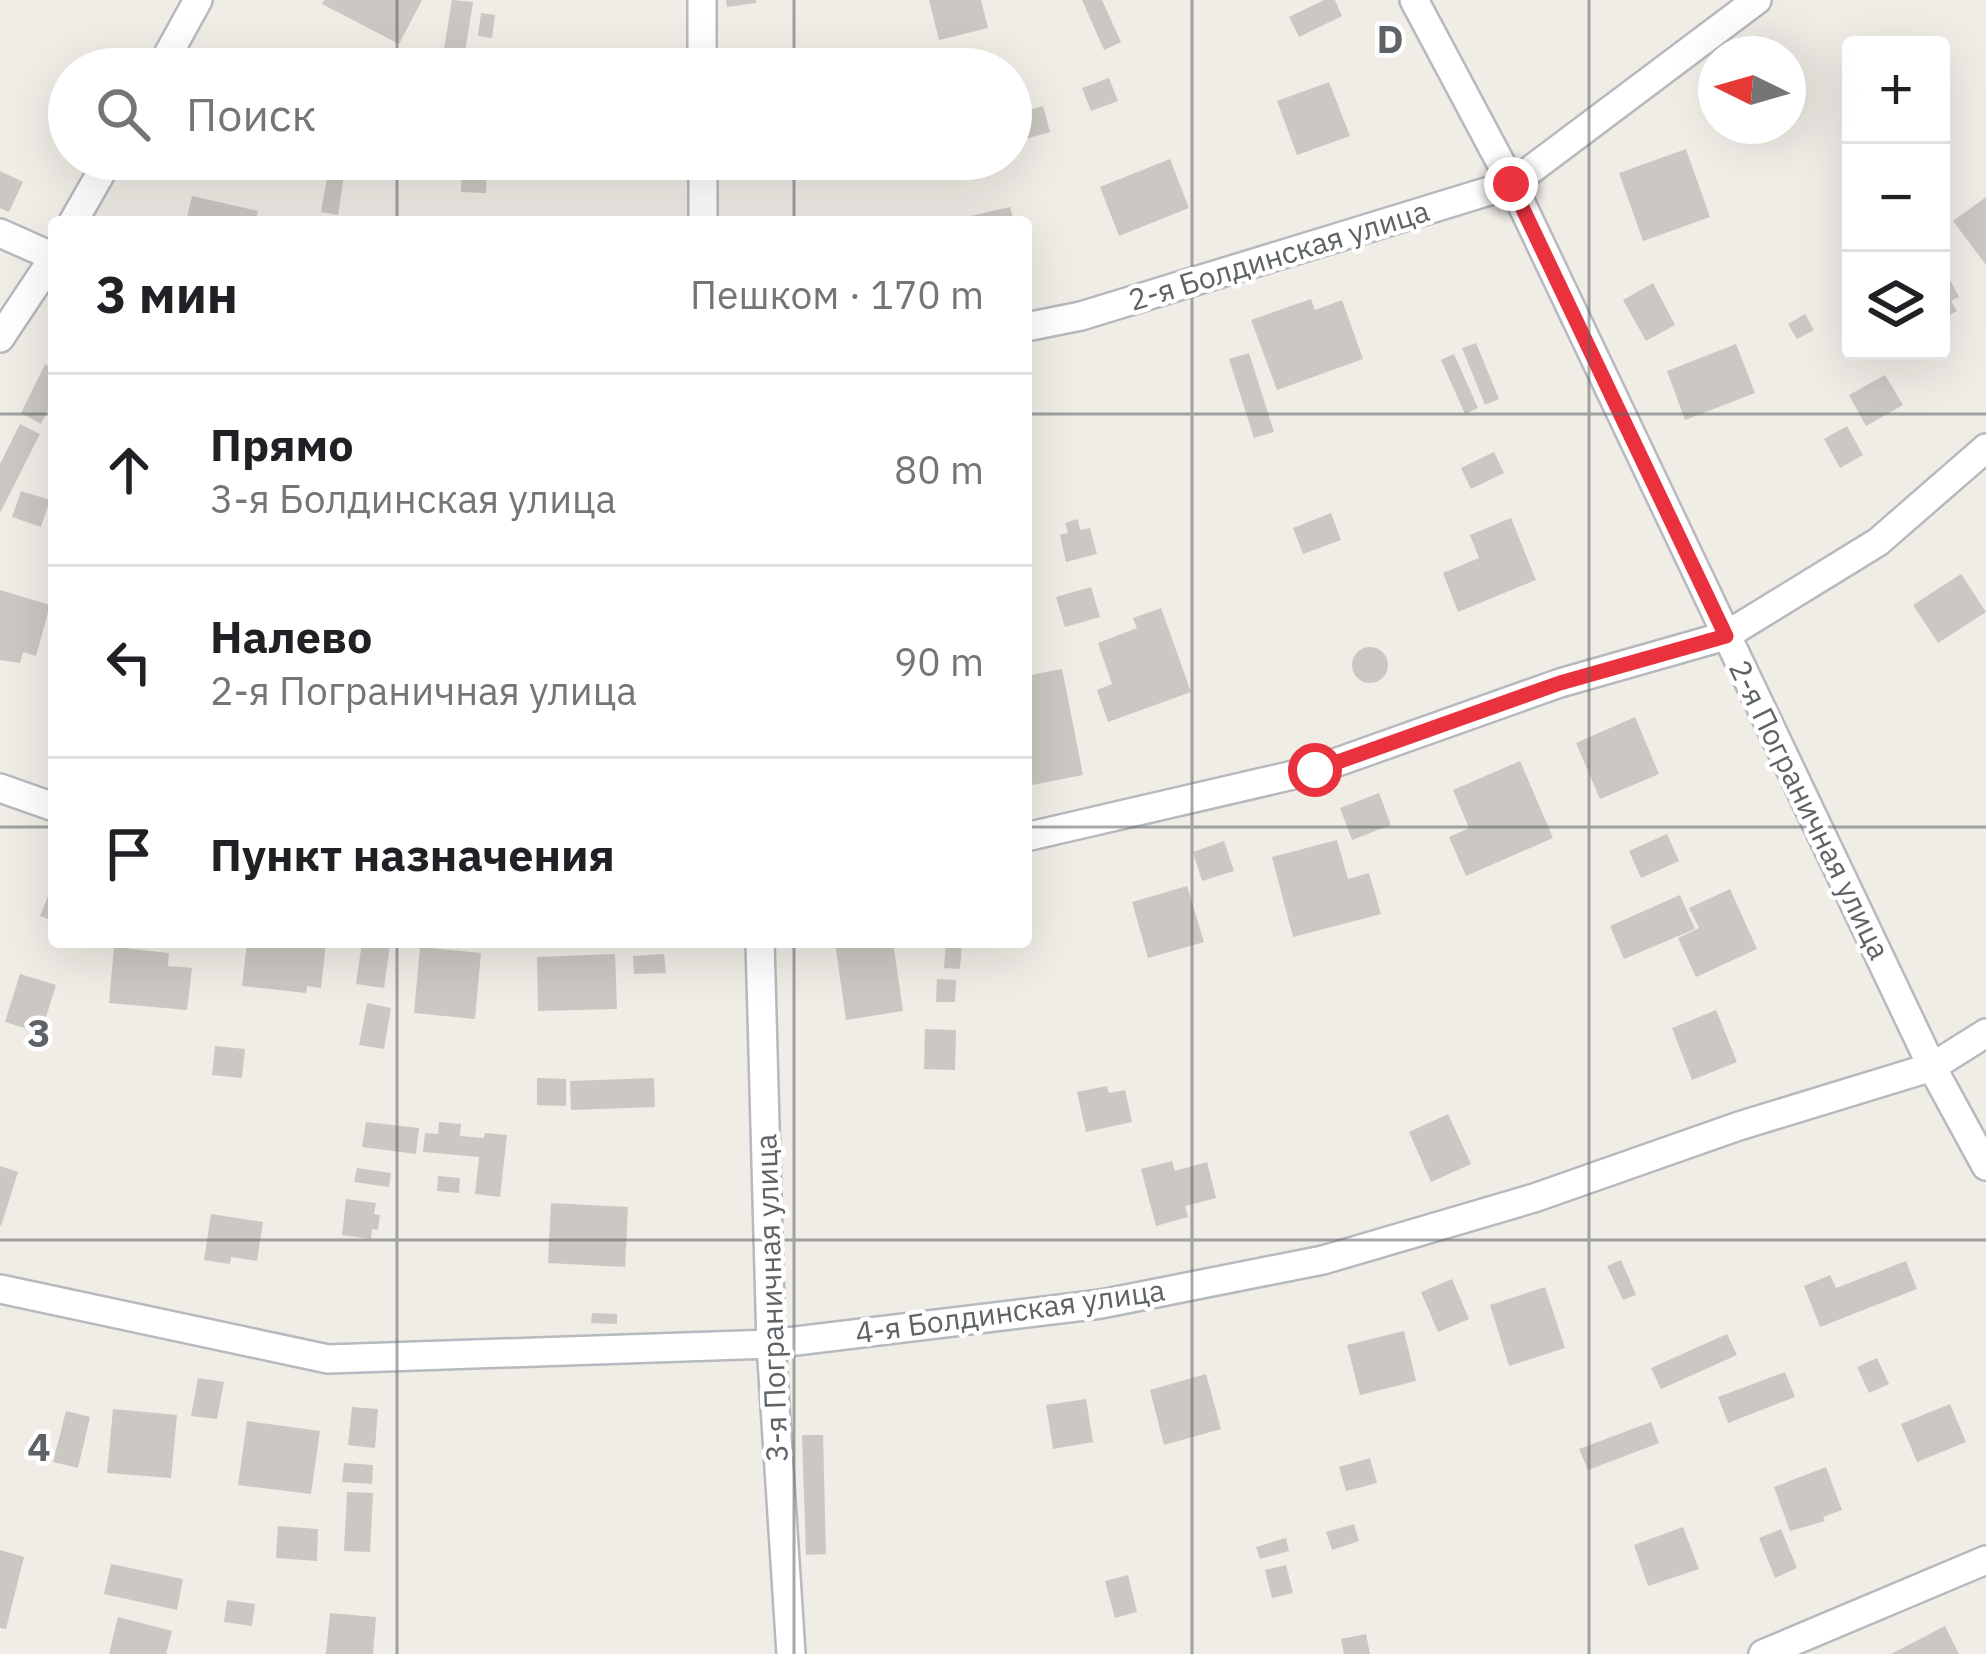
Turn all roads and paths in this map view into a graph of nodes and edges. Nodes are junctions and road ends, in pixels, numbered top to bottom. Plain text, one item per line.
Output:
1 (198, 0) edge
2 (702, 0) edge
3 (1414, 0) edge
4 (1757, 0) edge
5 (172, 48) edge
6 (702, 48) edge
7 (97, 180) edge
8 (703, 180) edge
9 (1511, 184) junction
10 (77, 216) edge
11 (703, 216) edge
12 (0, 233) edge
13 (48, 253) edge
14 (48, 265) edge
15 (1032, 326) edge
16 (0, 338) edge
17 (1986, 448) edge
18 (1726, 636) junction
19 (0, 788) edge
20 (48, 805) edge
21 (1032, 836) edge
22 (760, 948) edge
23 (1986, 1033) edge
24 (1932, 1067) junction
25 (1986, 1166) edge
26 (0, 1289) edge
27 (771, 1344) junction
28 (1986, 1560) edge
29 (790, 1654) edge
30 (1763, 1654) edge

1 - 5 street
2 - 6 street
3 - 9 street, 2-я Пограничная улица
4 - 9 street, 2-я Болдинская улица
7 - 10 street
8 - 11 street
9 - 15 street, 2-я Болдинская улица
9 - 18 street, 2-я Пограничная улица
12 - 13 street
14 - 16 street
17 - 18 street
18 - 21 street
18 - 24 street, 2-я Пограничная улица
19 - 20 street
22 - 27 street, 3-я Пограничная улица
23 - 24 street, 4-я Болдинская улица
24 - 25 street, 2-я Пограничная улица
24 - 27 street, 4-я Болдинская улица
26 - 27 street, 4-я Болдинская улица
27 - 29 street, 3-я Пограничная улица
28 - 30 street

